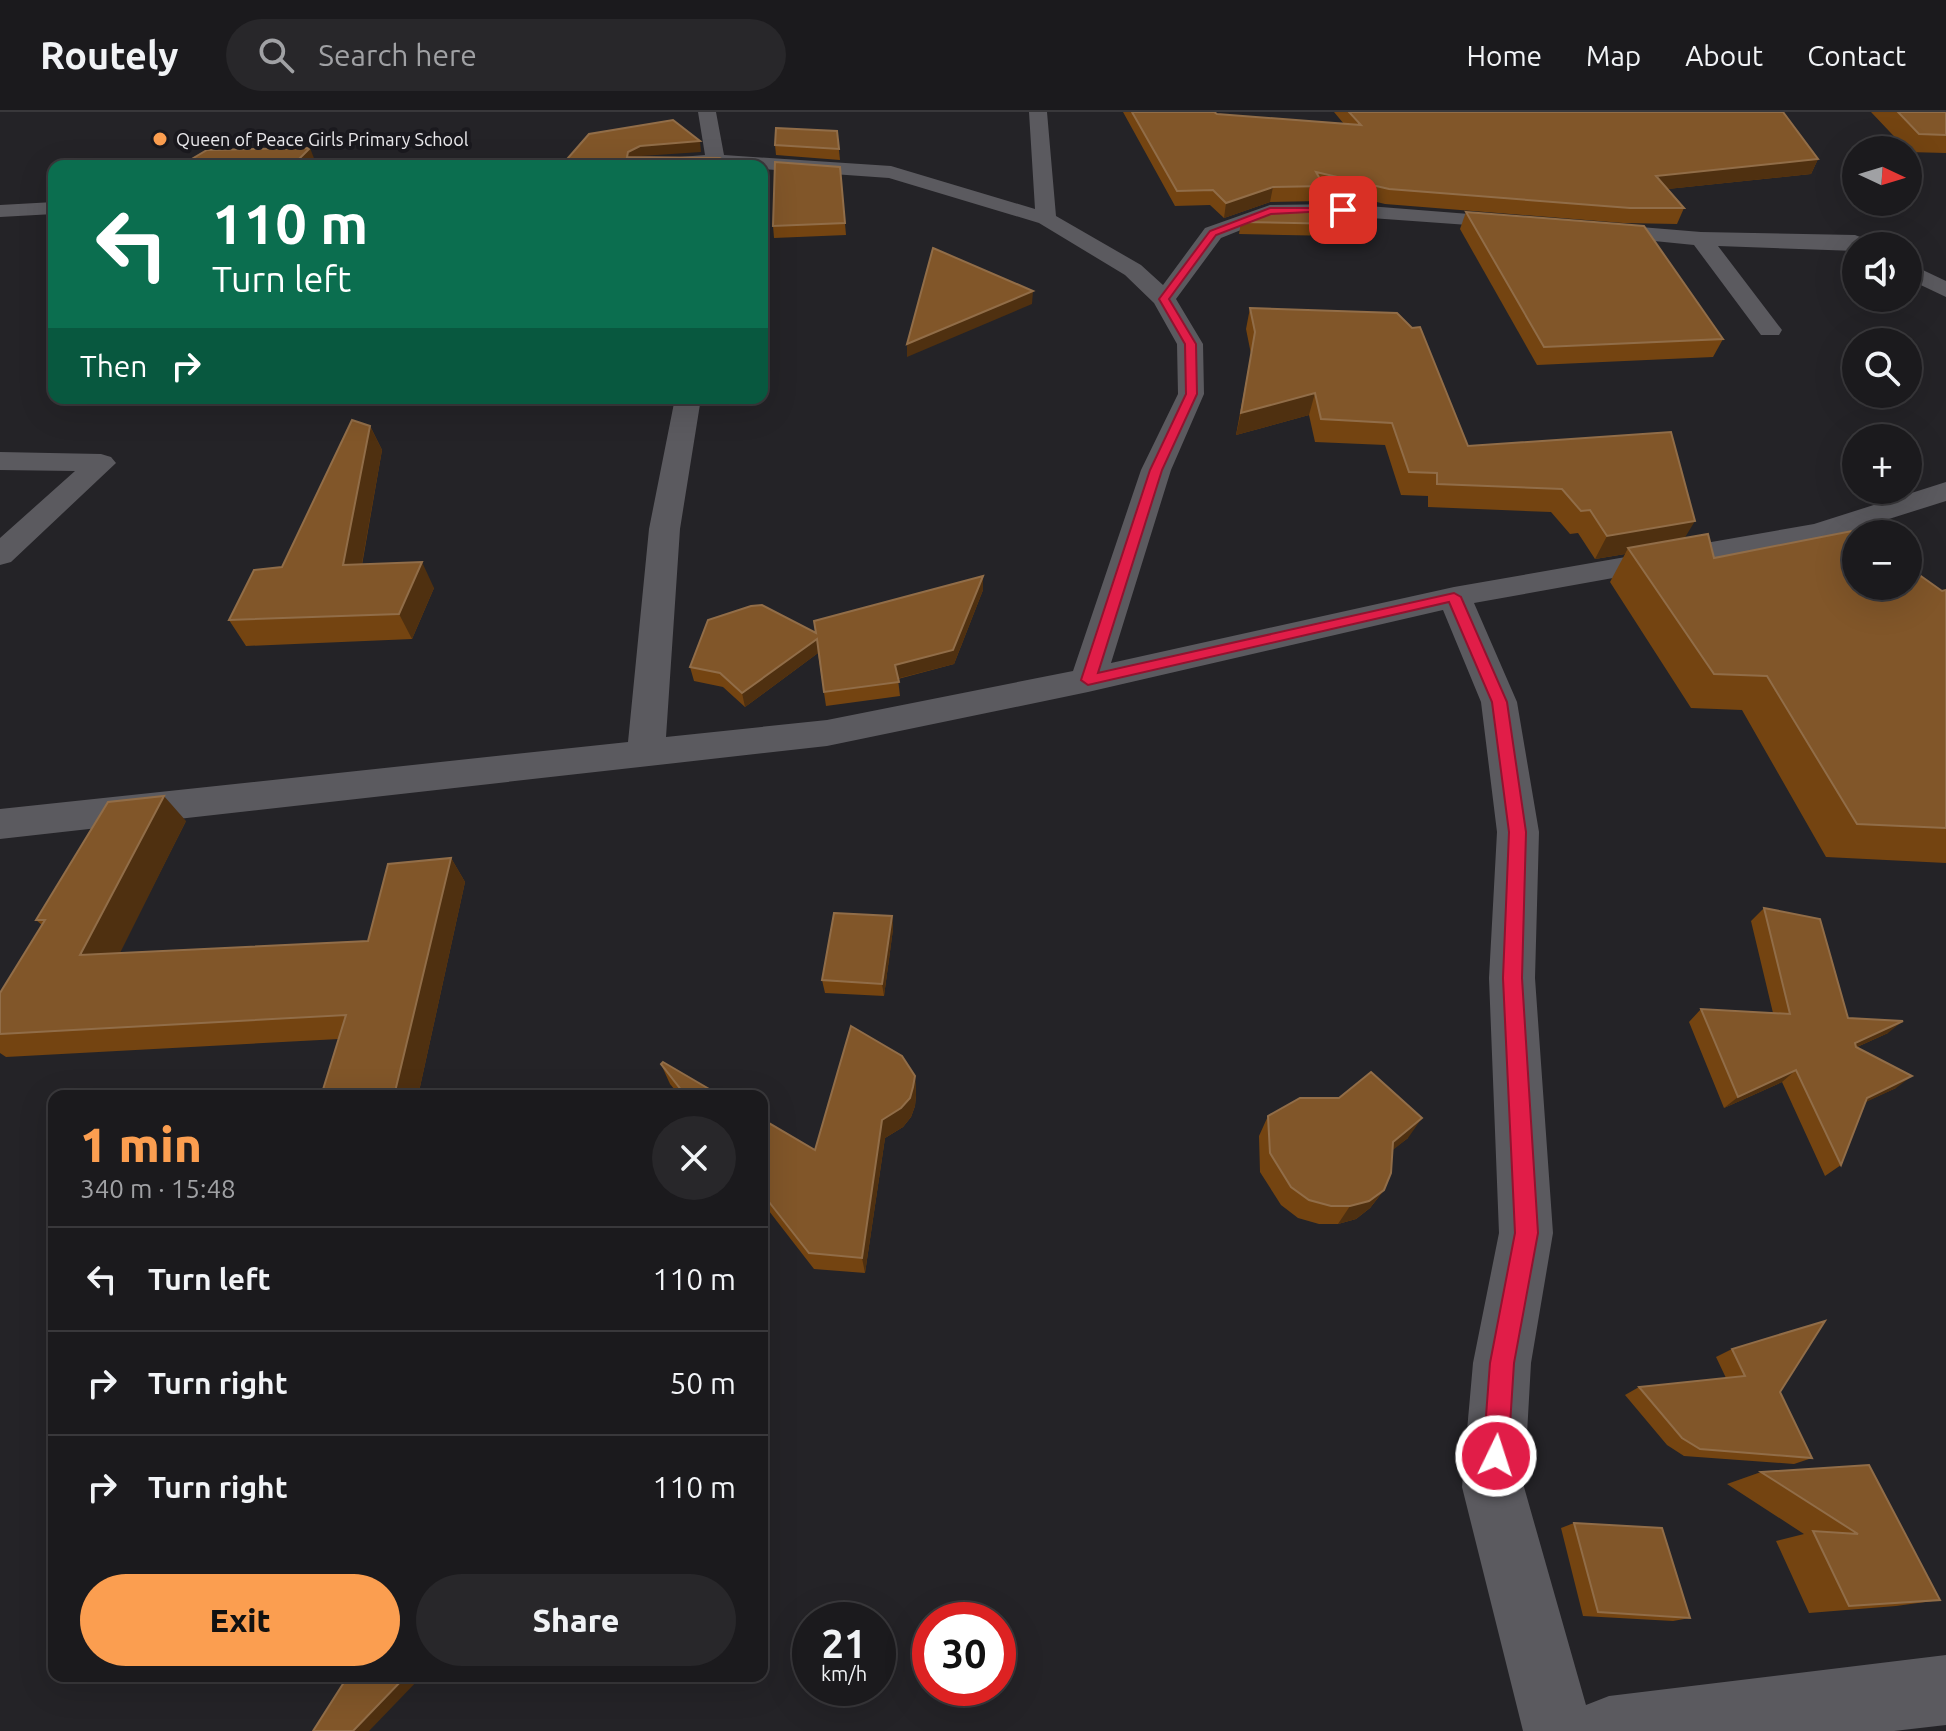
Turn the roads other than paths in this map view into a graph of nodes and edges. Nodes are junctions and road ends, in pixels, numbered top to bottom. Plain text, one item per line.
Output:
1 (707, 112) edge
2 (1038, 112) edge
3 (715, 160) edge
4 (768, 166) edge
5 (48, 208) edge
6 (0, 211) edge
7 (1046, 219) junction
8 (1543, 225) edge
9 (1575, 227) edge
10 (1701, 239) junction
11 (1842, 242) edge
12 (1922, 277) edge
13 (1946, 290) edge
14 (1164, 299) junction
15 (1770, 330) dead end
16 (687, 404) edge
17 (0, 461) edge
18 (1946, 491) edge
19 (0, 555) edge
20 (1454, 597) junction
21 (1088, 680) junction
22 (646, 752) junction
23 (0, 824) edge
24 (1946, 1690) edge
25 (1558, 1731) edge
26 (1609, 1731) edge

1 - 3 street
2 - 7 street
4 - 7 street
5 - 6 street
7 - 14 street
8 - 14 street
9 - 10 street
10 - 11 street
10 - 15 street
12 - 13 street
14 - 21 street
16 - 22 street
17 - 19 street
18 - 20 street
20 - 21 street
20 - 25 street
21 - 22 street
22 - 23 street
24 - 26 street

